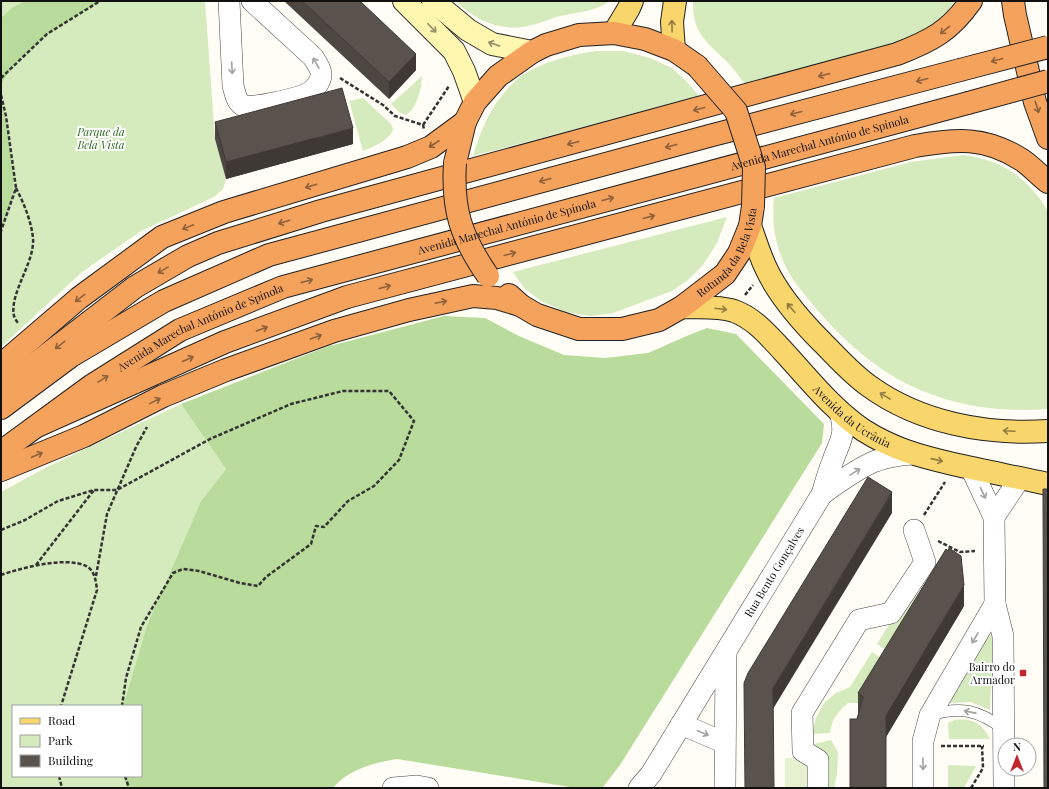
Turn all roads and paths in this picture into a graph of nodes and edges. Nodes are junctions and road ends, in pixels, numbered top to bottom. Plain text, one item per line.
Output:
1 (100, 1) edge
2 (229, 1) edge
3 (252, 1) edge
4 (404, 1) edge
5 (433, 1) edge
6 (632, 1) edge
7 (675, 1) edge
8 (971, 1) edge
9 (1014, 8) edge
10 (268, 15) junction
11 (614, 34) junction
12 (231, 40) junction
13 (1048, 47) edge
14 (674, 50) junction
15 (532, 52) junction
16 (321, 76) junction
17 (1, 78) edge
18 (1048, 81) edge
19 (1048, 89) edge
20 (1, 95) edge
21 (476, 102) junction
22 (395, 116) dead end
23 (465, 122) junction
24 (1048, 138) edge
25 (1048, 182) edge
26 (16, 188) junction
27 (752, 216) junction
28 (1, 231) edge
29 (765, 266) junction
30 (520, 305) junction
31 (682, 307) junction
32 (734, 311) junction
33 (28, 342) junction
34 (1, 365) edge
35 (1, 390) edge
36 (1, 408) edge
37 (840, 412) junction
38 (152, 422) dead end
39 (37, 426) junction
40 (1048, 431) edge
41 (1, 452) edge
42 (912, 454) junction
43 (964, 466) junction
44 (1, 470) edge
45 (1020, 478) junction
46 (1048, 484) edge
47 (94, 490) junction
48 (117, 490) junction
49 (822, 494) junction
50 (994, 517) junction
51 (1, 530) edge
52 (914, 530) junction
53 (994, 551) junction
54 (36, 565) junction
55 (1, 575) edge
56 (96, 577) junction
57 (994, 604) junction
58 (726, 651) junction
59 (60, 705) edge
60 (122, 705) edge
61 (930, 715) junction
62 (681, 724) junction
63 (1004, 729) junction
64 (725, 743) junction
65 (949, 746) dead end
66 (971, 746) dead end
67 (982, 746) dead end
68 (59, 777) edge
69 (125, 777) edge
70 (62, 788) edge
71 (129, 788) edge
72 (393, 788) edge
73 (428, 788) edge
74 (639, 788) edge
75 (725, 788) edge
76 (818, 788) edge
77 (923, 788) edge
78 (971, 788) edge
79 (1004, 788) edge

1 - 17 path
2 - 12 street
3 - 10 street
4 -> 21 street
15 -> 5 street
6 - 11 main road
14 -> 7 main road
8 -> 35 highway
9 - 19 highway
9 -> 24 highway
10 - 12 street
16 -> 10 street
11 - 14 highway, Rotunda da Bela Vista
11 - 15 highway, Rotunda da Bela Vista
12 -> 16 street
13 -> 36 highway, bridge
14 - 27 highway, Rotunda da Bela Vista, bridge
15 - 21 highway, Rotunda da Bela Vista
16 - 22 path
39 -> 18 highway, Avenida Marechal António de Spínola, bridge
20 - 26 path
21 - 23 highway, Rotunda da Bela Vista
23 - 30 highway, Rotunda da Bela Vista, bridge
23 -> 33 highway
39 -> 25 highway
26 - 28 path
26 - 33 path
27 - 29 main road
27 - 31 highway, Rotunda da Bela Vista
29 - 32 path
40 -> 29 main road
30 - 31 highway, Rotunda da Bela Vista
44 -> 30 highway
31 -> 32 main road, Avenida da Ucrânia
32 - 37 main road, Avenida da Ucrânia
33 - 34 highway
37 - 42 main road, Avenida da Ucrânia
37 - 49 street, Rua Bento Gonçalves
38 - 48 path
39 - 41 highway, Avenida Marechal António de Spínola
42 -> 43 main road, Avenida da Ucrânia
49 -> 42 street, Rua Bento Gonçalves
43 - 45 main road, Avenida da Ucrânia
43 -> 50 street
43 - 52 path
45 - 46 main road, Avenida da Ucrânia
45 - 50 street
47 - 48 path
47 - 51 path
47 - 54 path
48 - 56 path
48 - 60 path
49 - 58 street, Rua Bento Gonçalves
50 - 53 street
52 - 53 path
52 - 76 street
53 - 57 street
54 - 55 path
54 - 56 path
56 - 59 path
57 -> 61 street
57 - 63 street
58 - 62 street, Rua Bento Gonçalves
58 - 64 street
63 -> 61 lane
61 -> 77 street
62 -> 64 street
62 - 74 street, Rua Bento Gonçalves
63 - 79 street
64 - 75 street
65 - 66 path
67 - 78 path
68 - 70 path
69 - 71 path
72 - 73 street

